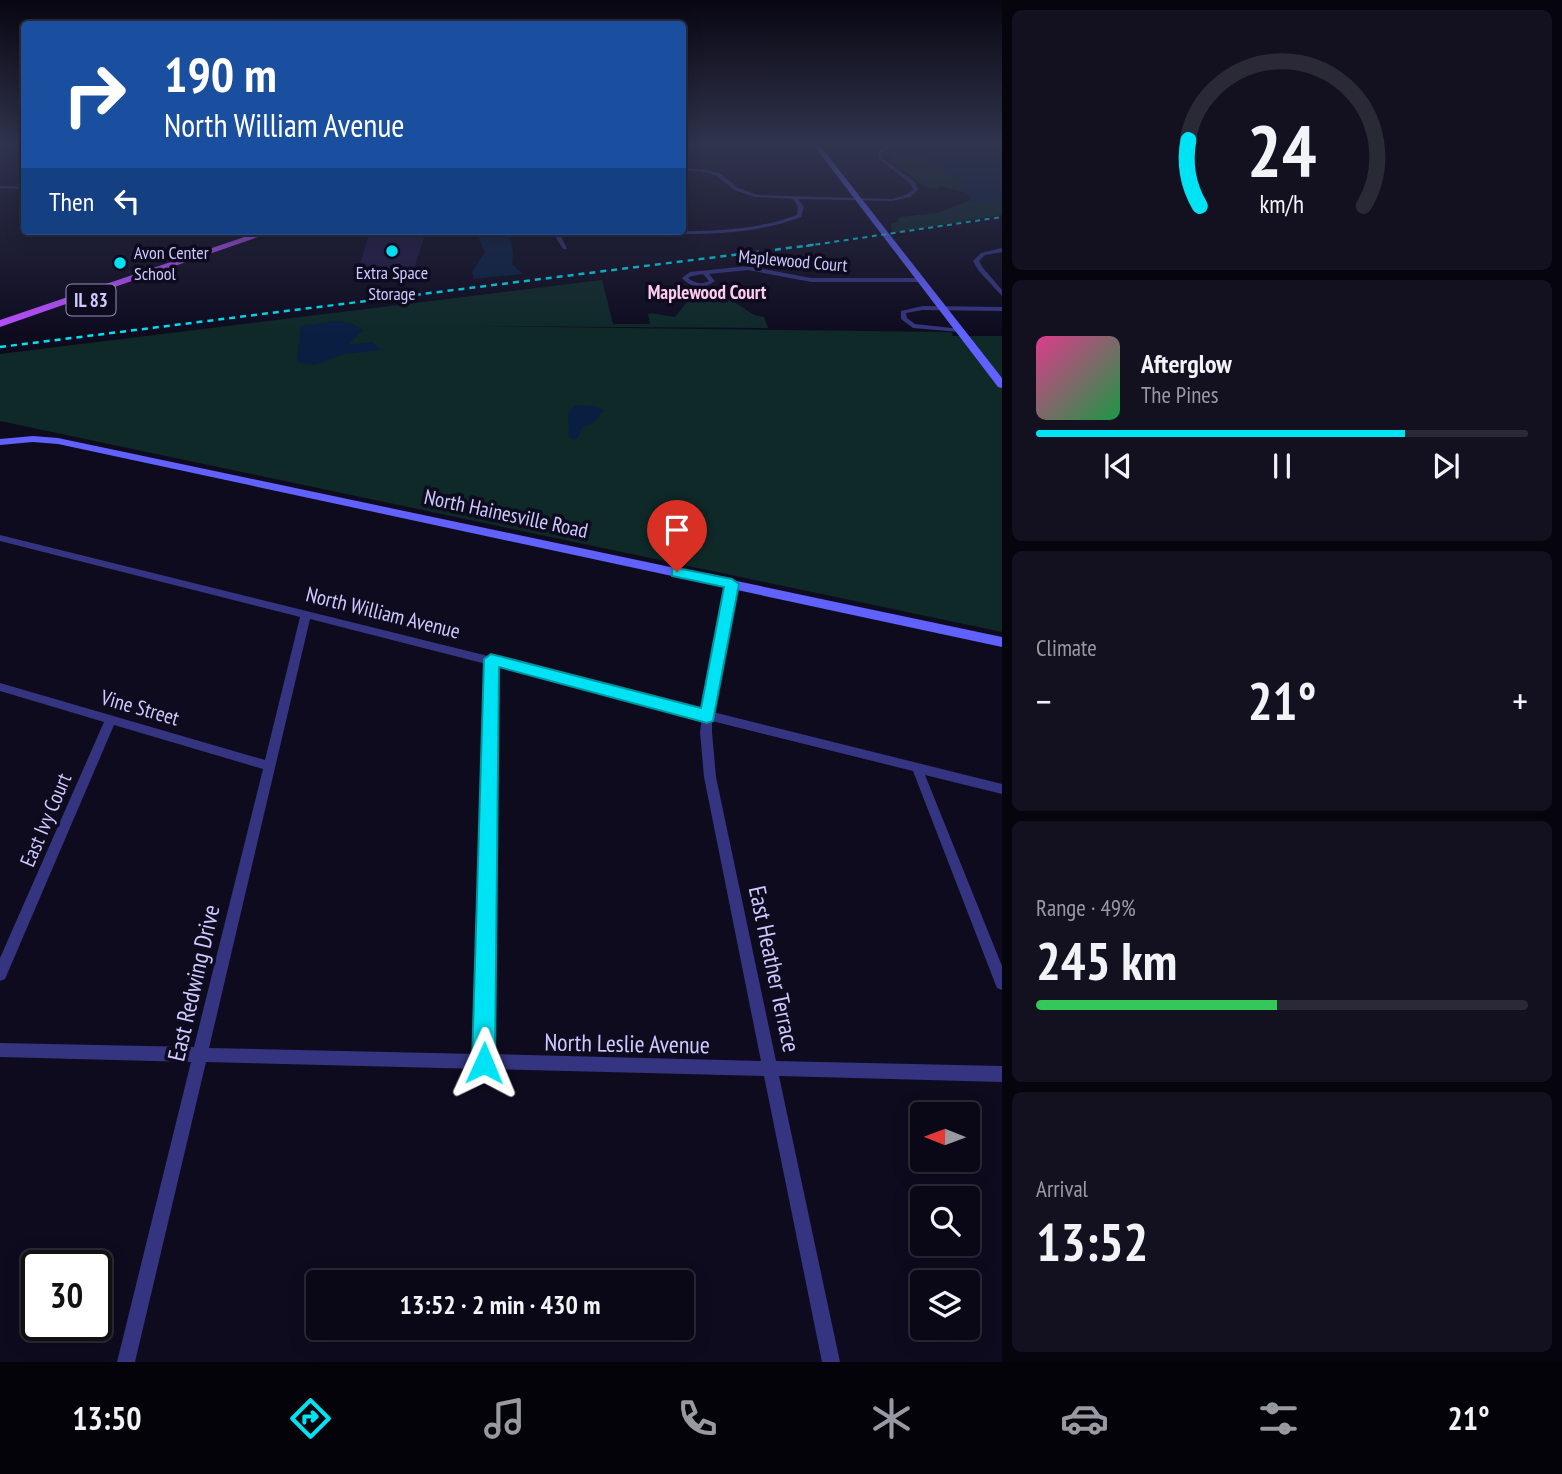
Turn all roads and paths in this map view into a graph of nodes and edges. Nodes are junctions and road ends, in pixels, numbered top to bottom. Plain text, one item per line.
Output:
1 (799, 207) edge
2 (862, 207) edge
3 (686, 232) edge
4 (260, 235) edge
5 (560, 235) edge
6 (565, 248) dead end
7 (1002, 250) edge
8 (180, 264) junction
9 (705, 273) dead end
10 (920, 280) junction
11 (1002, 294) edge
12 (942, 308) junction
13 (1002, 309) edge
14 (0, 324) edge
15 (958, 329) junction
16 (0, 332) edge
17 (1002, 385) edge
18 (0, 442) edge
19 (0, 538) edge
20 (732, 584) junction
21 (306, 614) junction
22 (1002, 642) edge
23 (491, 659) junction
24 (0, 687) edge
25 (707, 716) junction
26 (111, 719) junction
27 (270, 766) junction
28 (917, 768) junction
29 (1002, 789) edge
30 (0, 974) edge
31 (1002, 983) edge
32 (0, 1050) edge
33 (200, 1055) junction
34 (484, 1063) junction
35 (772, 1069) junction
36 (1002, 1074) edge
37 (126, 1362) edge
38 (831, 1362) edge

1 - 3 street
2 - 10 main road
4 - 8 main road, IL 83
5 - 6 street
7 - 11 street
8 - 14 main road
8 - 16 main road, IL 83
9 - 10 street, Maplewood Court
10 - 12 main road
12 - 13 street
12 - 15 main road
12 - 15 street
15 - 17 main road
18 - 20 main road, North Hainesville Road
19 - 21 street, North William Avenue
20 - 22 main road, North Hainesville Road
20 - 25 street, East Heather Terrace
21 - 23 street, North William Avenue
21 - 27 street, East Redwing Drive
23 - 25 street, North William Avenue
23 - 34 street
24 - 26 street, Vine Street
25 - 28 street, North William Avenue
25 - 35 street, East Heather Terrace
26 - 27 street, Vine Street
26 - 30 street, East Ivy Court
27 - 33 street, East Redwing Drive
28 - 29 street, North William Avenue
28 - 31 street
32 - 33 street, North Leslie Avenue
33 - 34 street, North Leslie Avenue
33 - 37 street, East Redwing Drive
34 - 35 street, North Leslie Avenue
35 - 36 street, North Leslie Avenue
35 - 38 street, East Heather Terrace

